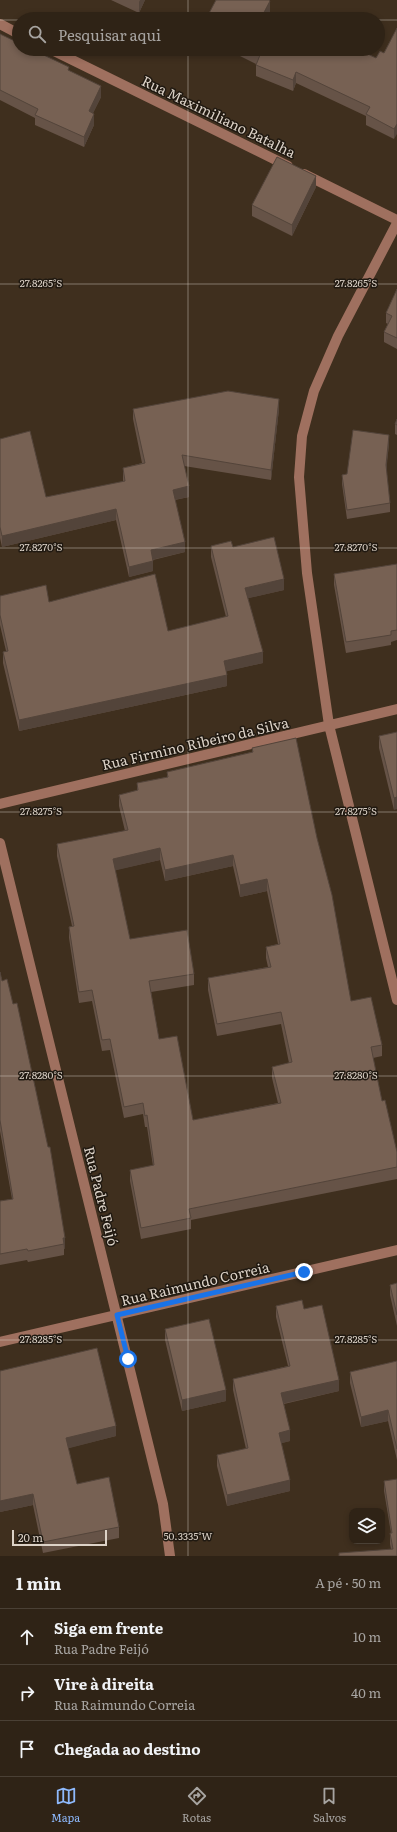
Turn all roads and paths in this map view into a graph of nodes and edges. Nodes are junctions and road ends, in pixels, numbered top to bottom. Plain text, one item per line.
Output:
1 (0, 24) edge
2 (12, 30) edge
3 (64, 56) edge
4 (397, 221) edge
5 (397, 709) edge
6 (329, 725) junction
7 (0, 804) edge
8 (0, 843) edge
9 (397, 1000) edge
10 (397, 1250) edge
11 (117, 1315) junction
12 (0, 1342) edge
13 (170, 1556) edge

1 - 2 street
3 - 4 street, Rua Maximiliano Batalha
4 - 6 street
5 - 6 street, Rua Firmino Ribeiro da Silva
6 - 7 street, Rua Firmino Ribeiro da Silva
6 - 9 street
8 - 11 street, Rua Padre Feijó
10 - 11 street, Rua Raimundo Correia
11 - 12 street, Rua Raimundo Correia
11 - 13 street, Rua Padre Feijó

